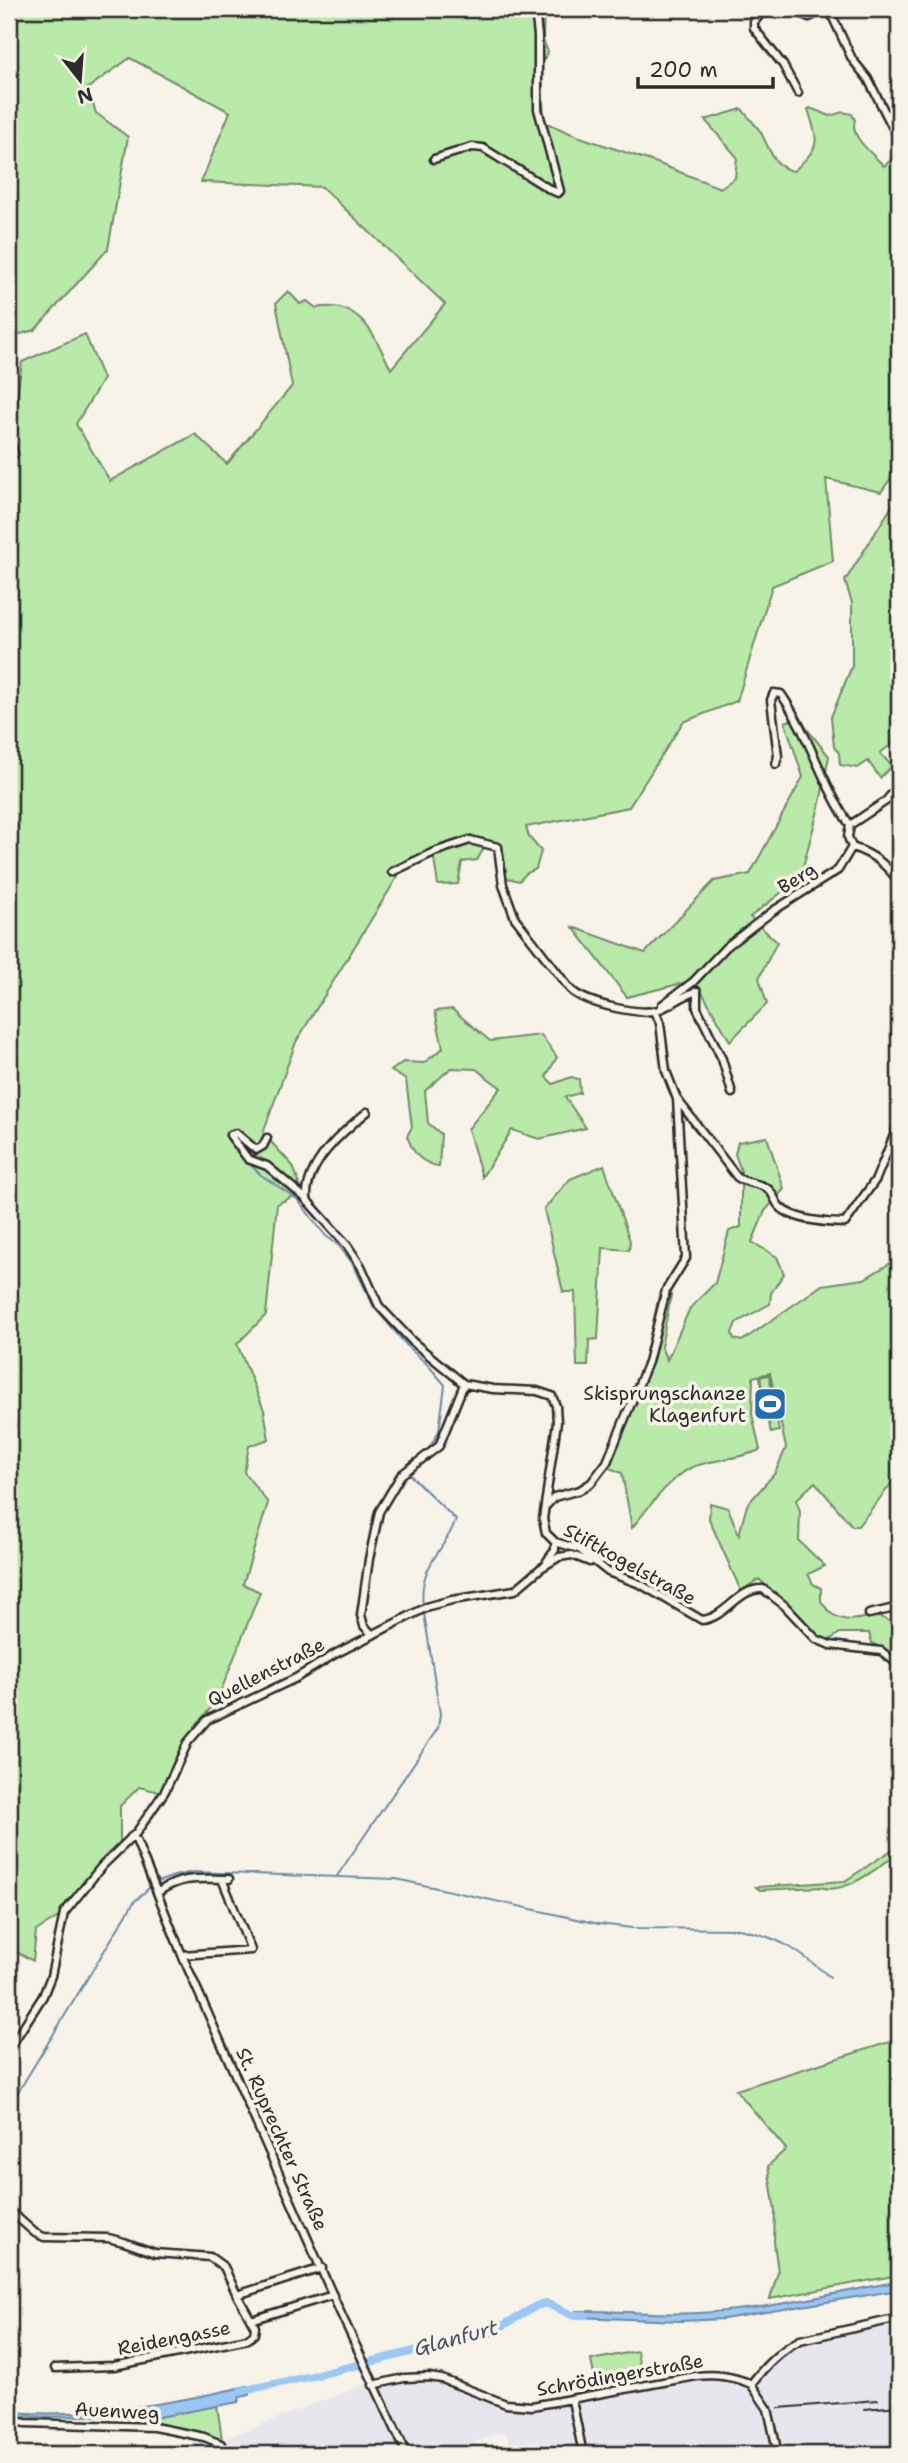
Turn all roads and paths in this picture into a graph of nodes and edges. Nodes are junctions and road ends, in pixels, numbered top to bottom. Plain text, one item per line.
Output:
1 (535, 9) edge
2 (765, 9) edge
3 (791, 9) edge
4 (828, 9) edge
5 (798, 93) dead end
6 (899, 140) edge
7 (434, 159) dead end
8 (9, 440) edge
9 (14, 454) dead end
10 (776, 764) dead end
11 (899, 785) edge
12 (850, 825) junction
13 (852, 847) junction
14 (392, 873) dead end
15 (899, 883) edge
16 (655, 1011) junction
17 (732, 1093) dead end
18 (677, 1099) junction
19 (367, 1112) dead end
20 (899, 1123) edge
21 (267, 1138) dead end
22 (307, 1201) junction
23 (464, 1384) junction
24 (474, 1387) junction
25 (462, 1392) junction
26 (544, 1508) junction
27 (555, 1542) junction
28 (595, 1564) junction
29 (541, 1568) junction
30 (899, 1607) edge
31 (869, 1614) dead end
32 (373, 1635) junction
33 (899, 1665) edge
34 (131, 1837) junction
35 (156, 1888) junction
36 (182, 1955) junction
37 (9, 2049) edge
38 (9, 2210) edge
39 (322, 2268) junction
40 (237, 2295) junction
41 (333, 2295) junction
42 (899, 2318) edge
43 (251, 2320) junction
44 (55, 2368) dead end
45 (751, 2384) junction
46 (373, 2385) junction
47 (572, 2400) junction
48 (9, 2420) edge
49 (221, 2454) edge
50 (407, 2454) edge
51 (583, 2454) edge
52 (778, 2454) edge

1 - 7 street
2 - 5 street
3 - 4 street
4 - 6 street
8 - 9 street
10 - 12 street
11 - 12 street
12 - 13 street
13 - 15 street
13 - 16 street, Berg
14 - 16 street
16 - 17 street
16 - 18 street, Stiftkogelstraße
18 - 20 street, Stiftkogelstraße
18 - 26 street, Stiftkogelstraße
19 - 22 street
21 - 22 street
22 - 23 street
23 - 24 street
23 - 25 street
24 - 25 street
24 - 26 street
25 - 32 street
26 - 27 street, Stiftkogelstraße
27 - 28 street, Stiftkogelstraße
27 - 29 street, Quellenstraße
28 - 29 street, Quellenstraße
28 - 33 street, Stiftkogelstraße
29 - 32 street, Quellenstraße
30 - 31 street
32 - 34 street, Quellenstraße
34 - 35 street, St. Ruprechter Straße
34 - 37 street, Quellenstraße
35 - 36 street, St. Ruprechter Straße
35 - 36 street
36 - 39 street, St. Ruprechter Straße
38 - 40 street, Reidengasse
39 - 40 street
39 - 41 street, St. Ruprechter Straße
40 - 43 street, Reidengasse
41 - 43 street
41 - 46 street, St. Ruprechter Straße
42 - 45 street
43 - 44 street, Reidengasse
45 - 47 street, Schrödingerstraße
45 - 52 street
46 - 47 street, Schrödingerstraße
46 - 50 street, St. Ruprechter Straße
47 - 51 street
48 - 49 street, Auenweg

